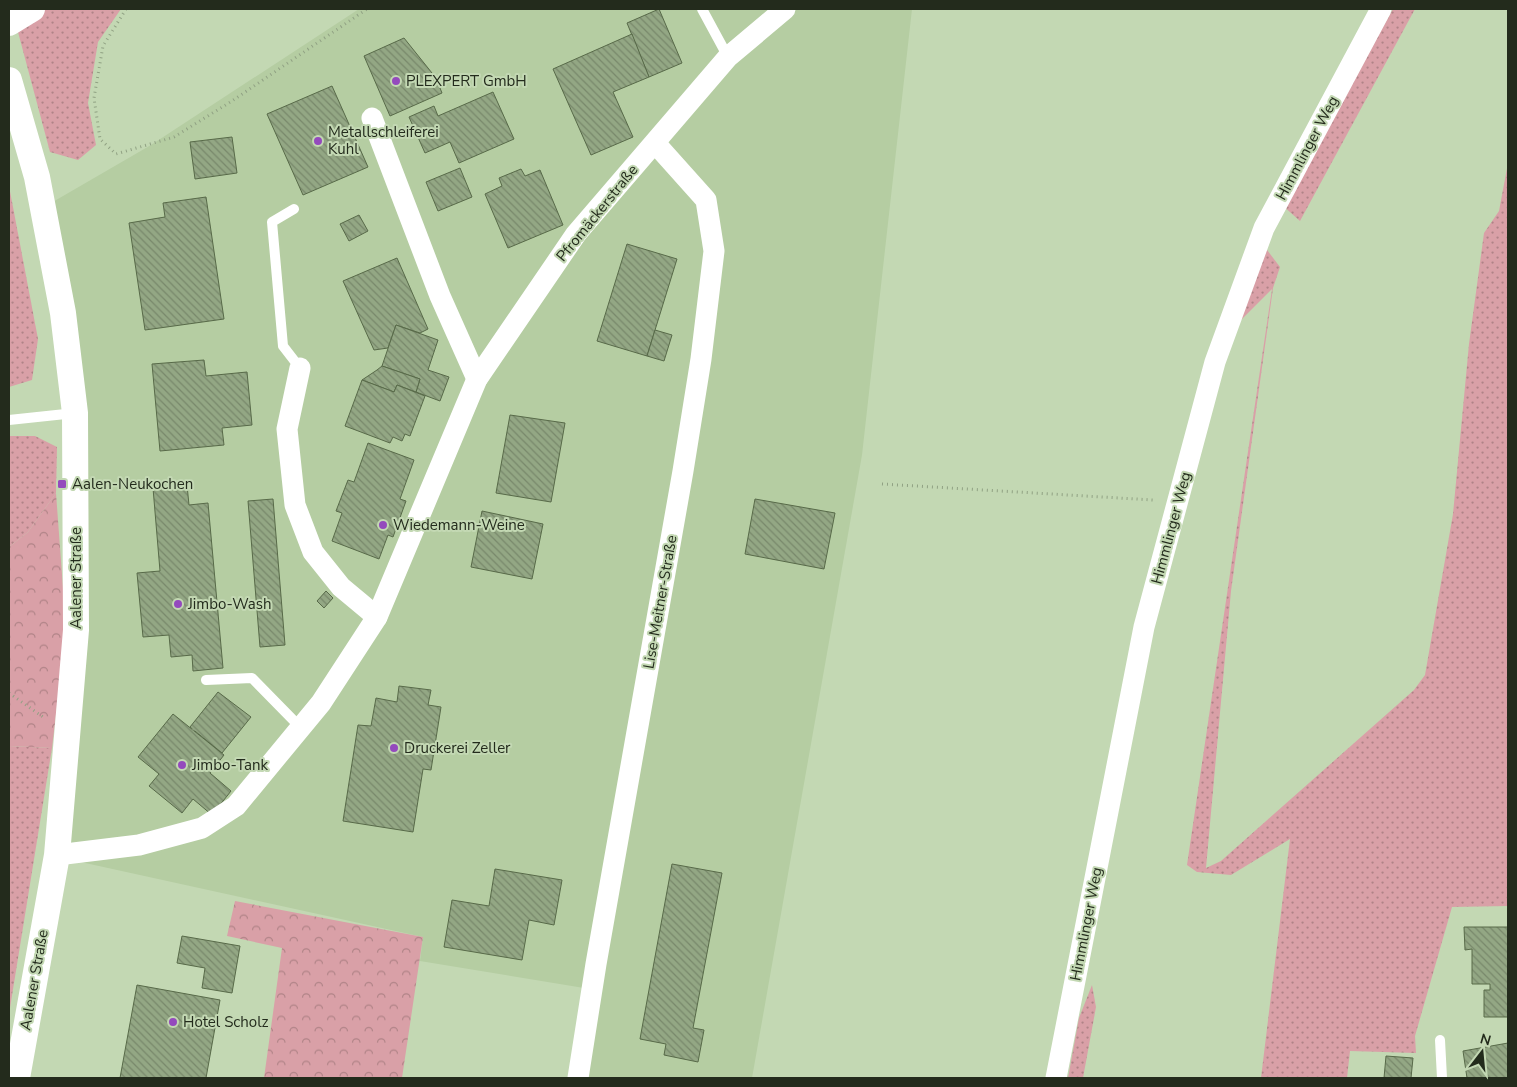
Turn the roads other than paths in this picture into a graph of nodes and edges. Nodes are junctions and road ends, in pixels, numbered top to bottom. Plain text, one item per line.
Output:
1 (32, 9) edge
2 (702, 9) edge
3 (785, 9) edge
4 (1381, 9) edge
5 (9, 23) edge
6 (728, 57) junction
7 (9, 80) edge
8 (372, 118) dead end
9 (655, 143) junction
10 (294, 209) dead end
11 (300, 368) joint
12 (478, 379) junction
13 (75, 414) junction
14 (9, 420) edge
15 (377, 617) junction
16 (206, 680) dead end
17 (300, 727) junction
18 (57, 855) junction
19 (1440, 1040) dead end
20 (17, 1078) edge
21 (578, 1078) edge
22 (1056, 1078) edge
23 (1442, 1078) edge

1 - 5 street
2 - 6 lane
3 - 6 street, Pfromäckerstraße
4 - 22 street, Himmlinger Weg
6 - 9 street, Pfromäckerstraße
7 - 13 street, Aalener Straße
8 - 12 street
9 - 12 street, Pfromäckerstraße
9 - 21 street, Lise-Meitner-Straße
10 - 11 lane
11 - 15 street
12 - 15 street, Pfromäckerstraße
13 - 14 lane
13 - 18 street, Aalener Straße
15 - 17 street, Pfromäckerstraße
16 - 17 lane
17 - 18 street, Pfromäckerstraße
18 - 20 street, Aalener Straße
19 - 23 lane

